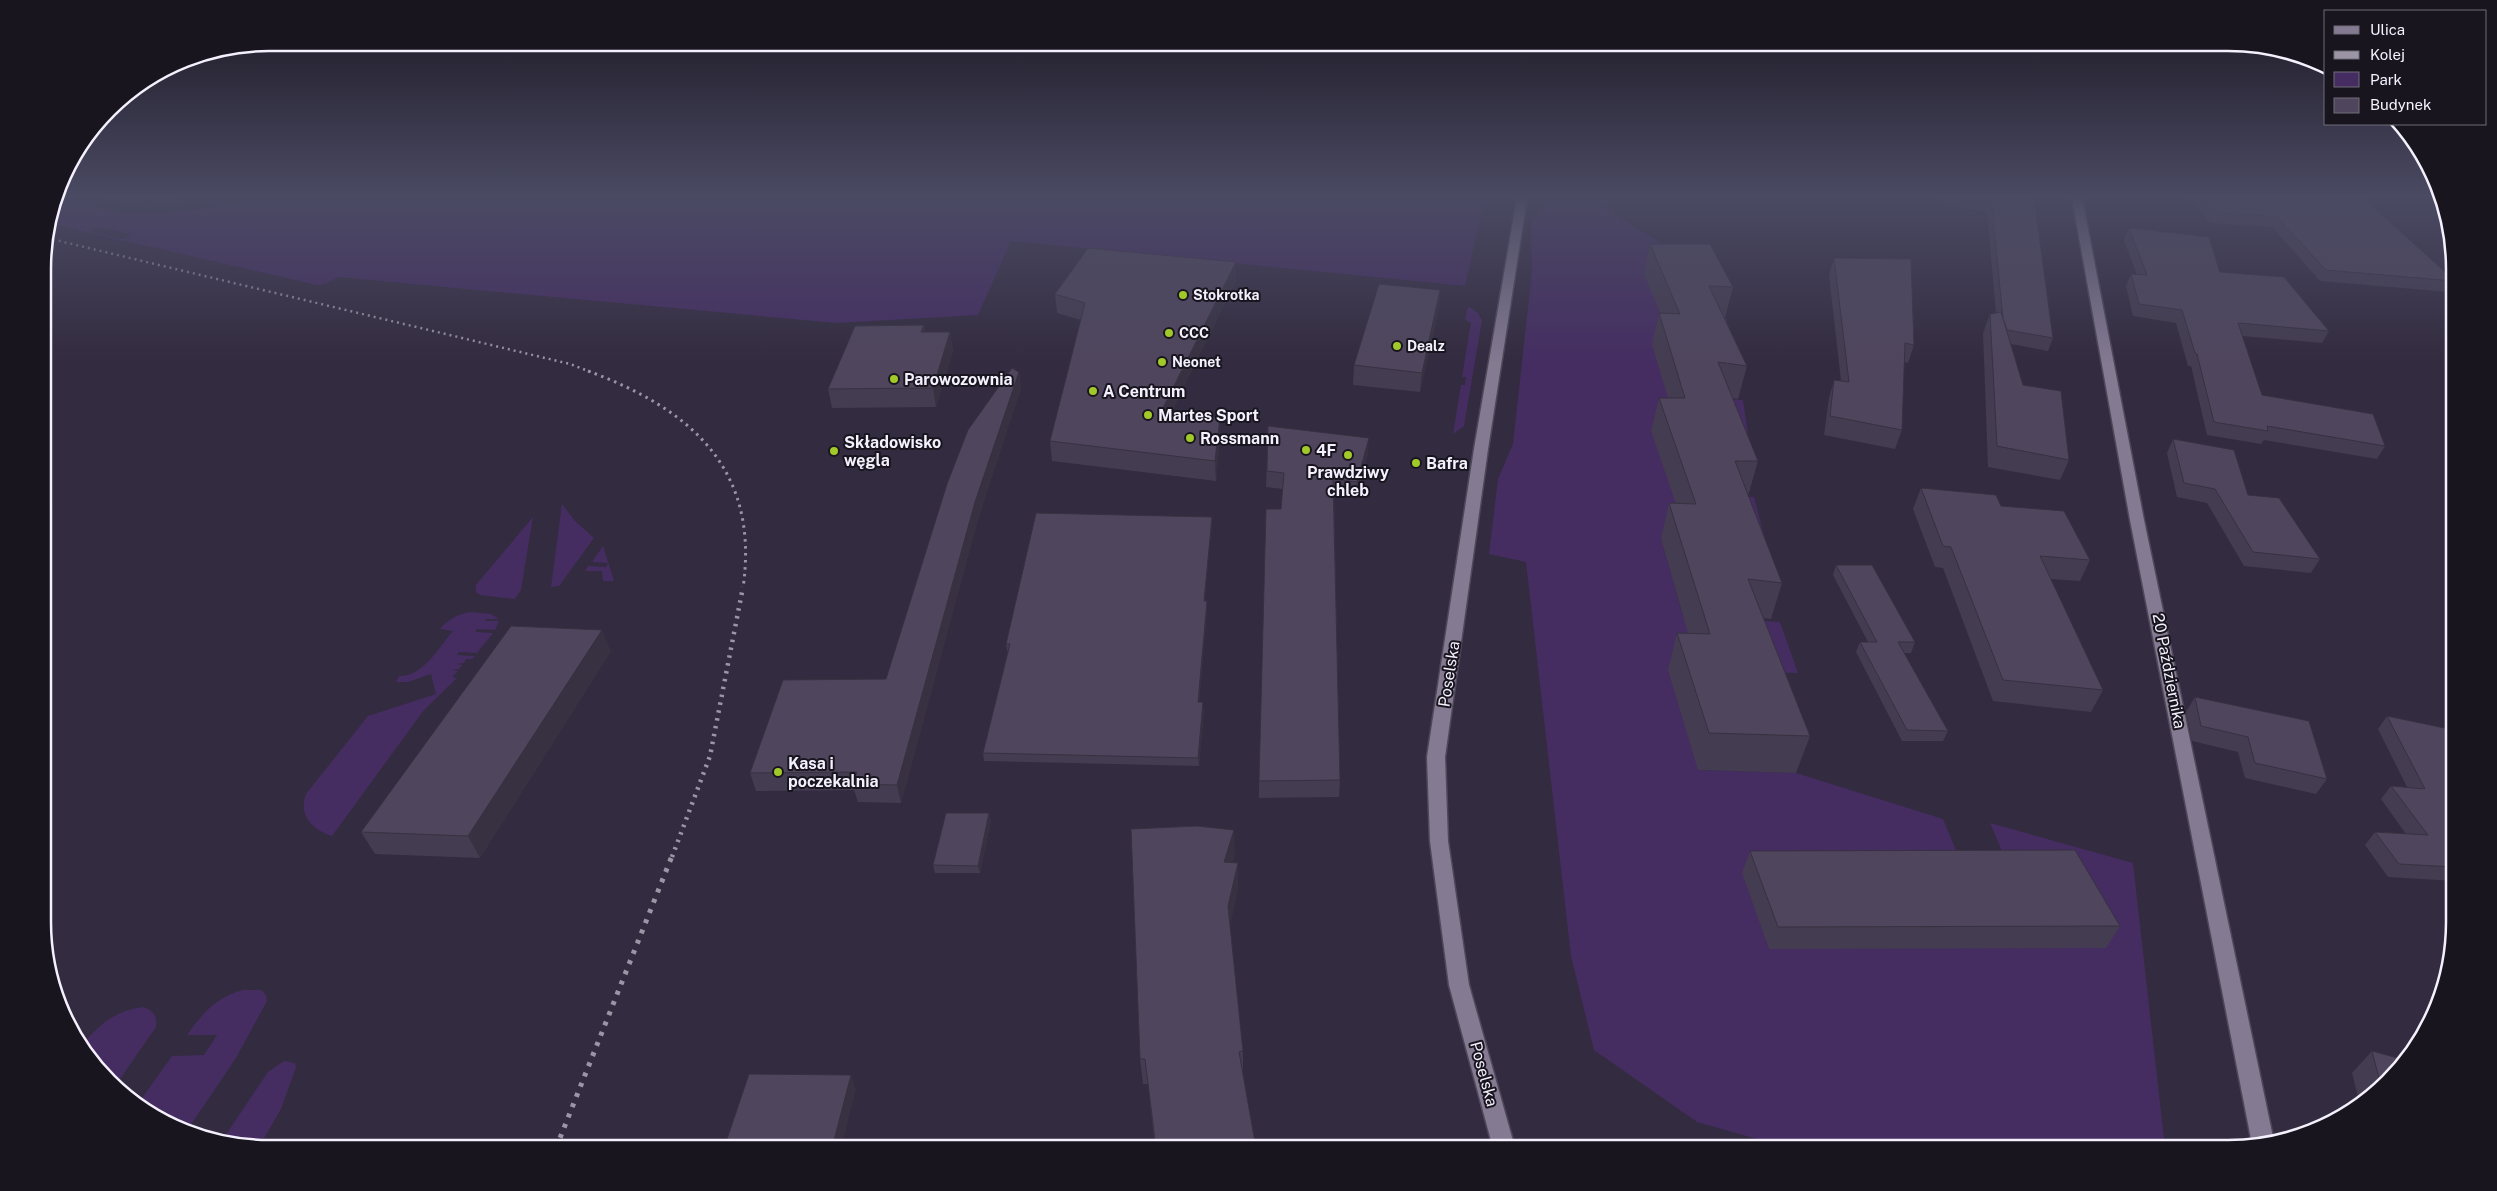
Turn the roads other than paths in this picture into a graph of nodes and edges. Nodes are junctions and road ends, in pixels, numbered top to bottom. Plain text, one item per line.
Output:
1 (1513, 254) edge
2 (2087, 254) edge
3 (2262, 1137) edge
4 (1502, 1140) edge

1 - 4 street, Poselska
2 - 3 street, 20 Października

